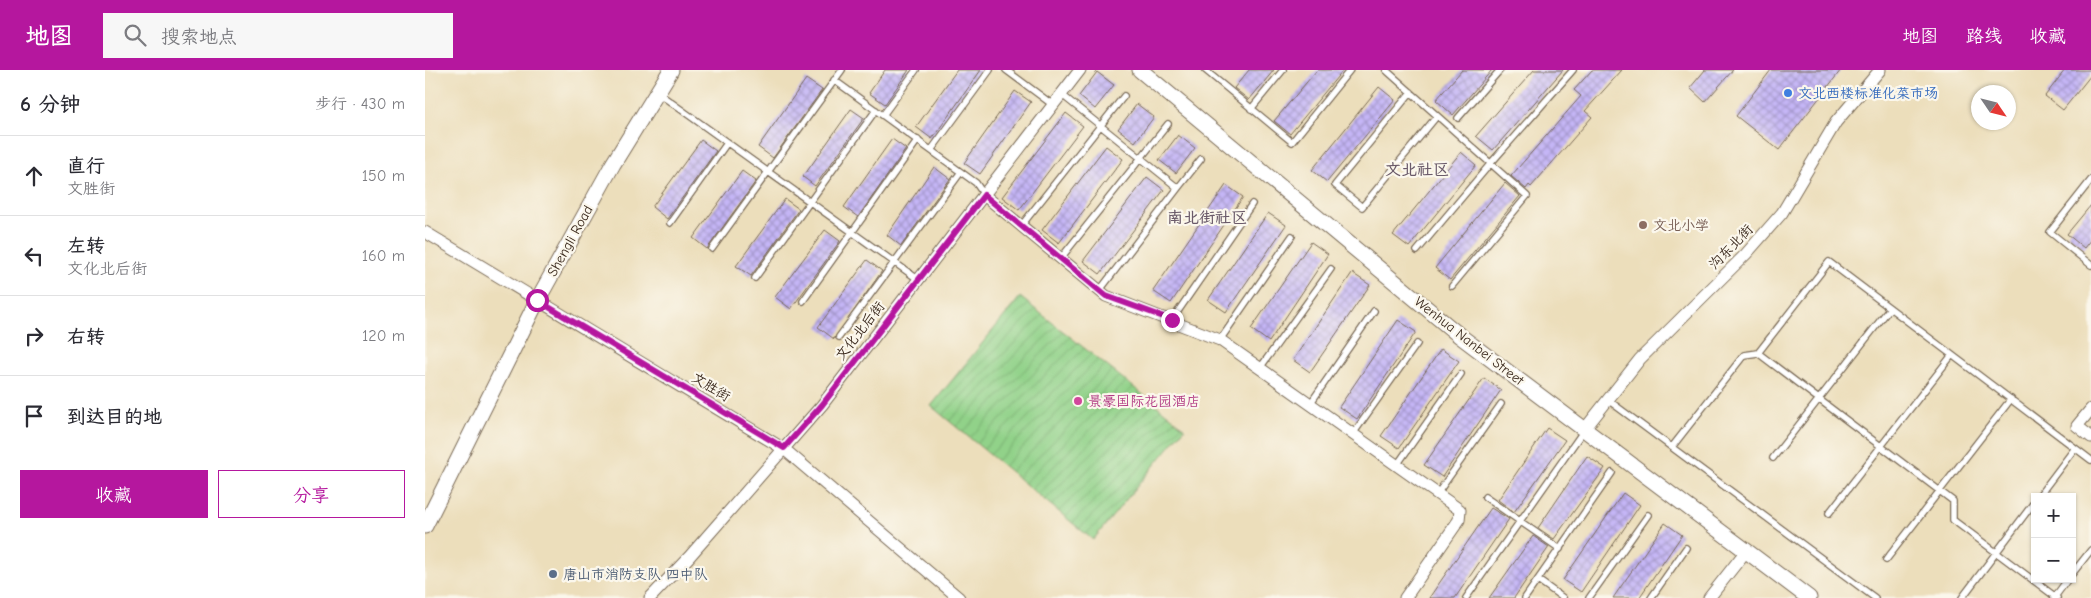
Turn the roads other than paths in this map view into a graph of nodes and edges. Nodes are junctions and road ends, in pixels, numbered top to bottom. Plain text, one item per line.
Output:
1 (671, 70) edge
2 (842, 70) edge
3 (916, 70) edge
4 (990, 70) edge
5 (1006, 70) edge
6 (1080, 70) edge
7 (1141, 70) edge
8 (1205, 70) edge
9 (1217, 70) edge
10 (1283, 70) edge
11 (1350, 70) edge
12 (1386, 70) edge
13 (1500, 70) edge
14 (1573, 70) edge
15 (1880, 70) edge
16 (1212, 76) junction
17 (834, 80) junction
18 (1411, 92) junction
19 (657, 93) junction
20 (1061, 94) junction
21 (1124, 96) dead end
22 (1053, 105) junction
23 (1251, 109) junction
24 (876, 110) junction
25 (883, 115) junction
26 (1437, 116) junction
27 (1458, 118) dead end
28 (1168, 124) dead end
29 (1101, 126) junction
30 (918, 140) junction
31 (727, 142) junction
32 (932, 149) junction
33 (1140, 157) junction
34 (1201, 159) dead end
35 (1491, 163) junction
36 (768, 172) junction
37 (961, 172) junction
38 (2091, 180) edge
39 (1178, 188) junction
40 (984, 195) junction
41 (810, 202) junction
42 (1252, 204) dead end
43 (670, 223) dead end
44 (1021, 226) junction
45 (425, 232) edge
46 (852, 232) junction
47 (1292, 236) dead end
48 (712, 249) dead end
49 (1417, 251) dead end
50 (2091, 254) edge
51 (1061, 258) junction
52 (2085, 261) junction
53 (894, 262) junction
54 (2091, 265) edge
55 (1331, 269) dead end
56 (755, 278) dead end
57 (919, 280) junction
58 (1452, 286) dead end
59 (1100, 290) junction
60 (537, 300) junction
61 (803, 301) dead end
62 (1890, 308) junction
63 (1374, 311) dead end
64 (1172, 320) junction
65 (839, 337) dead end
66 (1220, 340) junction
67 (1417, 344) dead end
68 (1758, 353) junction
69 (1952, 355) junction
70 (1260, 368) junction
71 (1461, 374) dead end
72 (1819, 399) junction
73 (2011, 399) junction
74 (1608, 400) junction
75 (1310, 404) junction
76 (1501, 404) dead end
77 (2091, 409) edge
78 (1584, 430) junction
79 (1353, 434) junction
80 (2091, 437) edge
81 (1881, 446) junction
82 (1672, 447) junction
83 (784, 448) junction
84 (2075, 448) junction
85 (1773, 458) dead end
86 (2091, 460) edge
87 (1397, 465) junction
88 (1612, 473) dead end
89 (1940, 491) junction
90 (2041, 493) edge
91 (1437, 494) junction
92 (1485, 497) dead end
93 (2031, 506) edge
94 (1829, 514) dead end
95 (1648, 515) dead end
96 (1520, 522) junction
97 (425, 526) edge
98 (1686, 548) dead end
99 (1560, 549) junction
100 (2091, 550) edge
101 (1746, 551) junction
102 (1996, 552) junction
103 (1886, 560) dead end
104 (2076, 569) edge
105 (1538, 580) junction
106 (2066, 583) edge
107 (650, 598) edge
108 (959, 598) edge
109 (1406, 598) edge
110 (1466, 598) edge
111 (1525, 598) edge
112 (1563, 598) edge
113 (1589, 598) edge
114 (1651, 598) edge
115 (1709, 598) edge
116 (1809, 598) edge
117 (1875, 598) edge
118 (1962, 598) edge
119 (2056, 598) edge

1 - 19 street, Shengli Road
2 - 17 lane
3 - 25 lane
4 - 32 lane
5 - 22 lane
6 - 20 street, 文化北后街
7 - 78 street, Wenhua Nanbei Street
8 - 16 lane
9 - 16 lane
10 - 23 lane
11 - 23 lane
12 - 18 lane
13 - 27 lane
14 - 35 lane
15 - 74 street, 沟东北街
16 - 23 lane
17 - 24 lane
17 - 36 lane
18 - 26 lane
18 - 26 lane
19 - 31 lane
19 - 60 street, Shengli Road
20 - 22 street, 文化北后街
20 - 29 lane
21 - 29 lane
22 - 40 street, 文化北后街
24 - 25 lane
24 - 41 lane
25 - 30 lane
26 - 35 lane
28 - 33 lane
29 - 33 lane
29 - 44 lane
30 - 32 lane
30 - 46 lane
31 - 36 lane
31 - 43 lane
32 - 37 lane
33 - 39 lane
33 - 51 lane
34 - 39 lane
35 - 49 lane
35 - 58 lane
36 - 41 lane
36 - 48 lane
37 - 40 lane
37 - 53 lane
38 - 52 lane
39 - 59 lane
40 - 44 street
40 - 57 street, 文化北后街
41 - 46 lane
41 - 56 lane
42 - 64 lane
44 - 51 street
45 - 60 street, 文胜街
46 - 53 lane
46 - 61 lane
47 - 66 lane
50 - 52 lane
51 - 59 street
52 - 54 lane
53 - 57 lane
53 - 65 lane
55 - 70 lane
57 - 83 street, 文化北后街
59 - 64 street
60 - 83 street, 文胜街
60 - 97 street, Shengli Road
62 - 68 lane
62 - 69 lane
62 - 72 lane
63 - 75 lane
64 - 66 street
66 - 70 street
67 - 79 lane
68 - 72 lane
68 - 82 lane
69 - 73 lane
69 - 81 lane
70 - 75 street
71 - 87 lane
72 - 81 lane
72 - 85 lane
73 - 84 lane
73 - 89 lane
74 - 78 street, 沟东北街
74 - 82 lane
75 - 79 street
76 - 91 lane
77 - 80 street
78 - 96 lane
78 - 101 street, Wenhua Nanbei Street
79 - 87 street
81 - 89 lane
81 - 94 lane
82 - 117 lane
83 - 107 street, 文化北后街
83 - 108 street, 文胜街
84 - 86 lane
84 - 90 lane
87 - 91 street
88 - 99 lane
89 - 102 lane
89 - 103 lane
91 - 109 street
92 - 96 lane
93 - 102 lane
95 - 113 lane
96 - 99 lane
96 - 110 lane
98 - 114 lane
99 - 105 lane
100 - 104 lane
101 - 115 street
101 - 116 street, Wenhua Nanbei Street
102 - 118 lane
102 - 119 lane
105 - 111 lane
105 - 112 lane
106 - 119 lane

